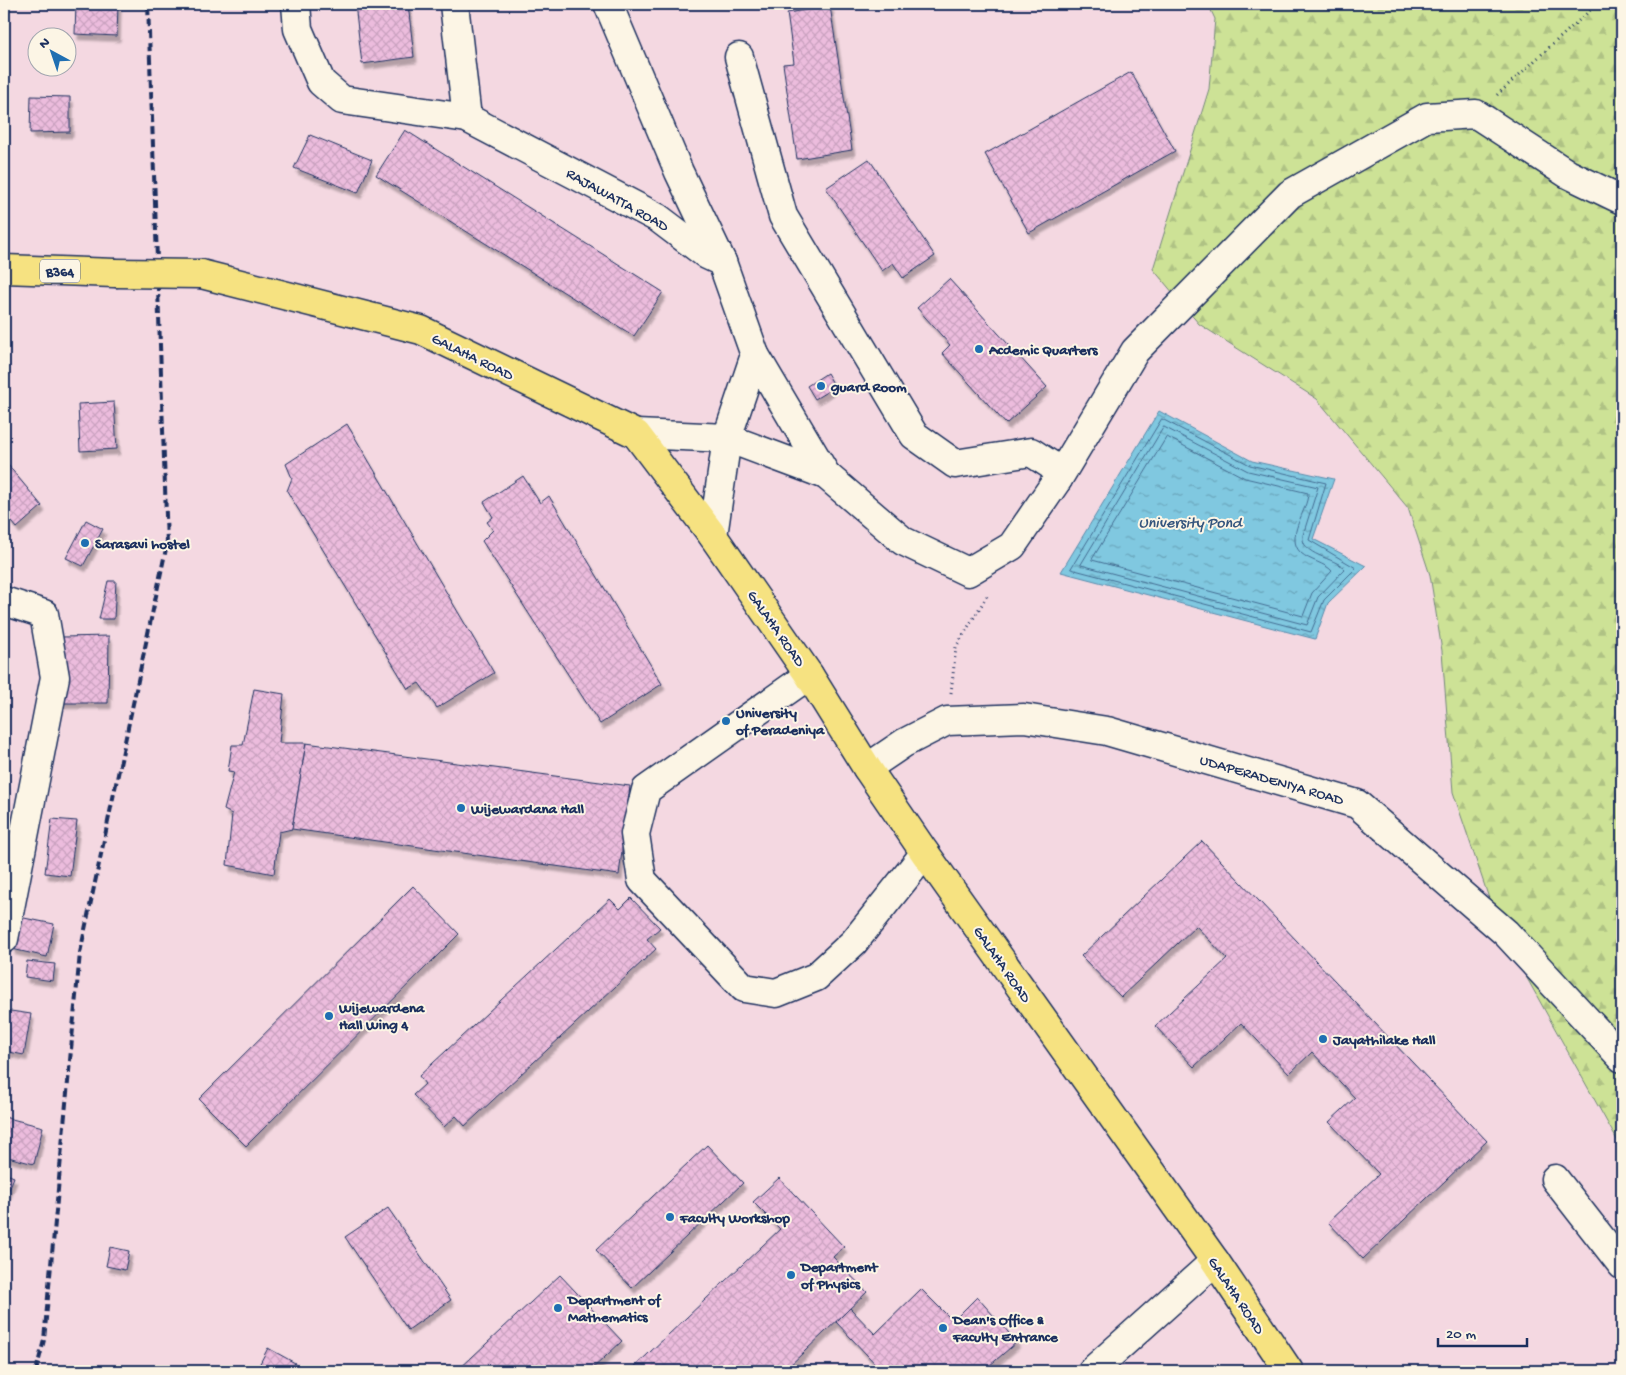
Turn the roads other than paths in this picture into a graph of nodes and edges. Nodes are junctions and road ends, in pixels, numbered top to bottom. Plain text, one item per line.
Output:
1 (296, 4) edge
2 (454, 4) edge
3 (608, 4) edge
4 (739, 57) dead end
5 (467, 118) junction
6 (1622, 200) edge
7 (722, 262) junction
8 (4, 269) edge
9 (755, 355) junction
10 (636, 434) junction
11 (727, 438) junction
12 (826, 475) junction
13 (1058, 479) junction
14 (713, 536) junction
15 (4, 601) edge
16 (809, 675) junction
17 (867, 768) junction
18 (925, 853) junction
19 (4, 939) edge
20 (1622, 1058) edge
21 (1555, 1179) dead end
22 (1215, 1262) junction
23 (1622, 1265) edge
24 (1092, 1371) edge
25 (1289, 1371) edge

1 - 5 street, RAJAWATTA ROAD
2 - 5 street
3 - 7 street
4 - 13 street
5 - 7 street, RAJAWATTA ROAD
6 - 13 street
7 - 9 street
8 - 10 main road, GALAHA ROAD / B364, bridge
9 - 11 street
9 - 12 street
10 - 11 street
10 - 14 main road, GALAHA ROAD / B364
11 - 12 street
11 - 14 street
12 - 13 street
14 - 16 main road, GALAHA ROAD / B364
15 - 19 street
16 - 17 main road, GALAHA ROAD / B364
16 - 18 street
17 - 18 main road, GALAHA ROAD / B364
17 - 20 street, UDAPERADENIYA ROAD
18 - 22 main road, GALAHA ROAD / B364
21 - 23 street
22 - 24 street
22 - 25 main road, GALAHA ROAD / B364

